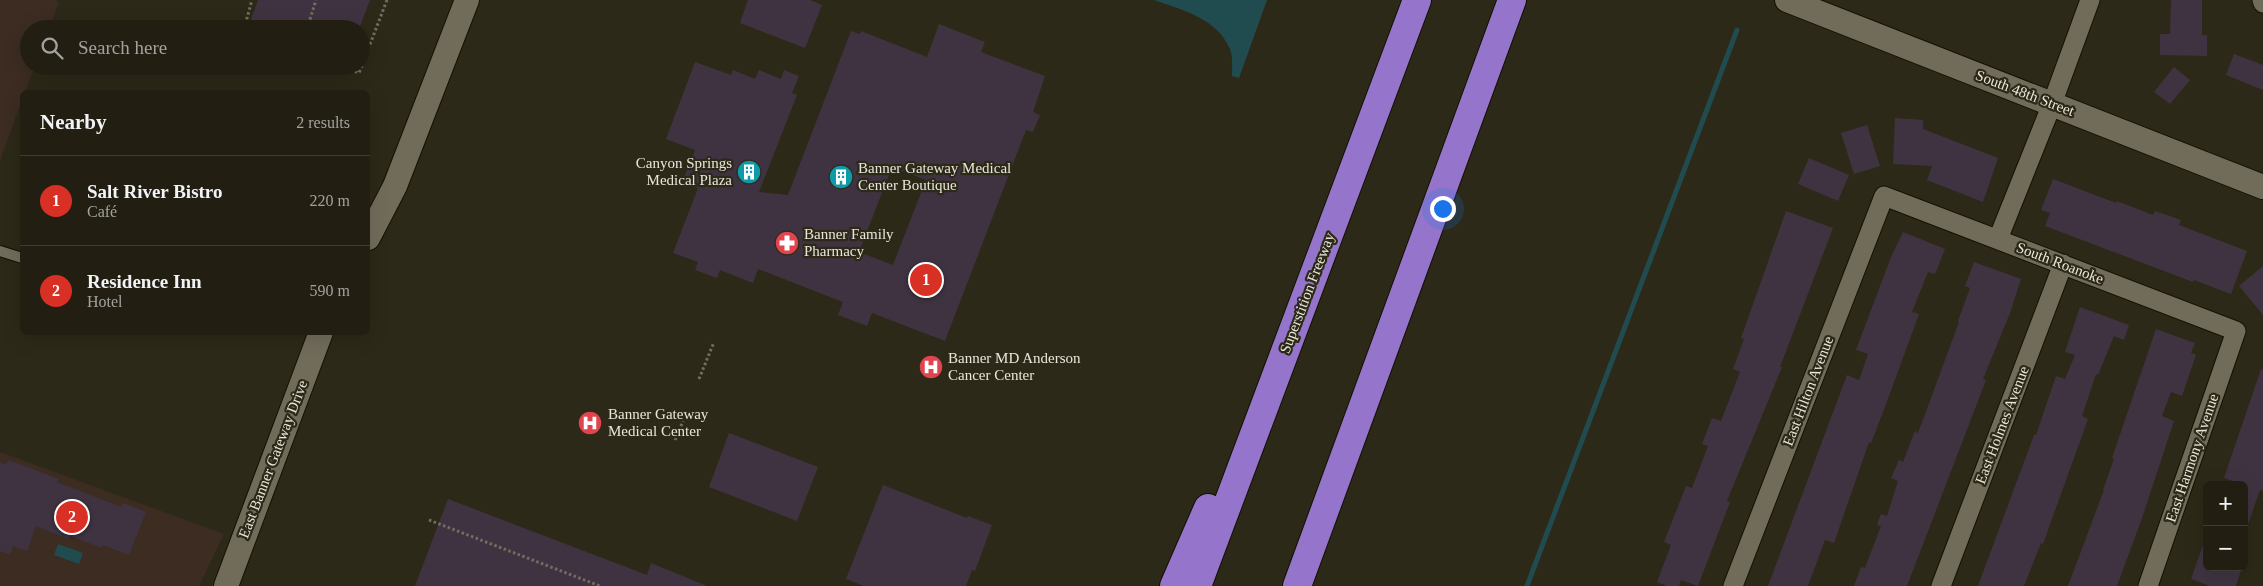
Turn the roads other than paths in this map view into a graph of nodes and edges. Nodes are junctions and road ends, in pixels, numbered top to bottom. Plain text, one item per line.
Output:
1 (467, 0) edge
2 (1417, 0) edge
3 (1512, 0) edge
4 (1787, 0) edge
5 (2090, 0) edge
6 (2052, 104) junction
7 (2263, 187) edge
8 (1884, 196) joint
9 (1332, 228) junction
10 (370, 230) edge
11 (1998, 239) junction
12 (0, 251) edge
13 (20, 257) edge
14 (2063, 264) junction
15 (2236, 331) joint
16 (320, 335) edge
17 (1310, 554) junction
18 (226, 586) edge
19 (1174, 586) edge
20 (1197, 586) edge
21 (1297, 586) edge
22 (1309, 586) edge
23 (1733, 586) edge
24 (1941, 586) edge
25 (2148, 586) edge

1 - 10 street
2 - 9 highway, Superstition Freeway
3 - 17 highway
4 - 6 street, South 48th Street
5 - 6 street
6 - 7 street, South 48th Street
6 - 11 street
8 - 11 street, South Roanoke
8 - 23 street, East Hilton Avenue
9 - 19 highway
9 - 20 highway, Superstition Freeway
11 - 14 street, South Roanoke
12 - 13 lane
14 - 15 street, South Roanoke
14 - 24 street, East Holmes Avenue
15 - 25 street, East Harmony Avenue
16 - 18 street, East Banner Gateway Drive
17 - 21 highway
17 - 22 highway

